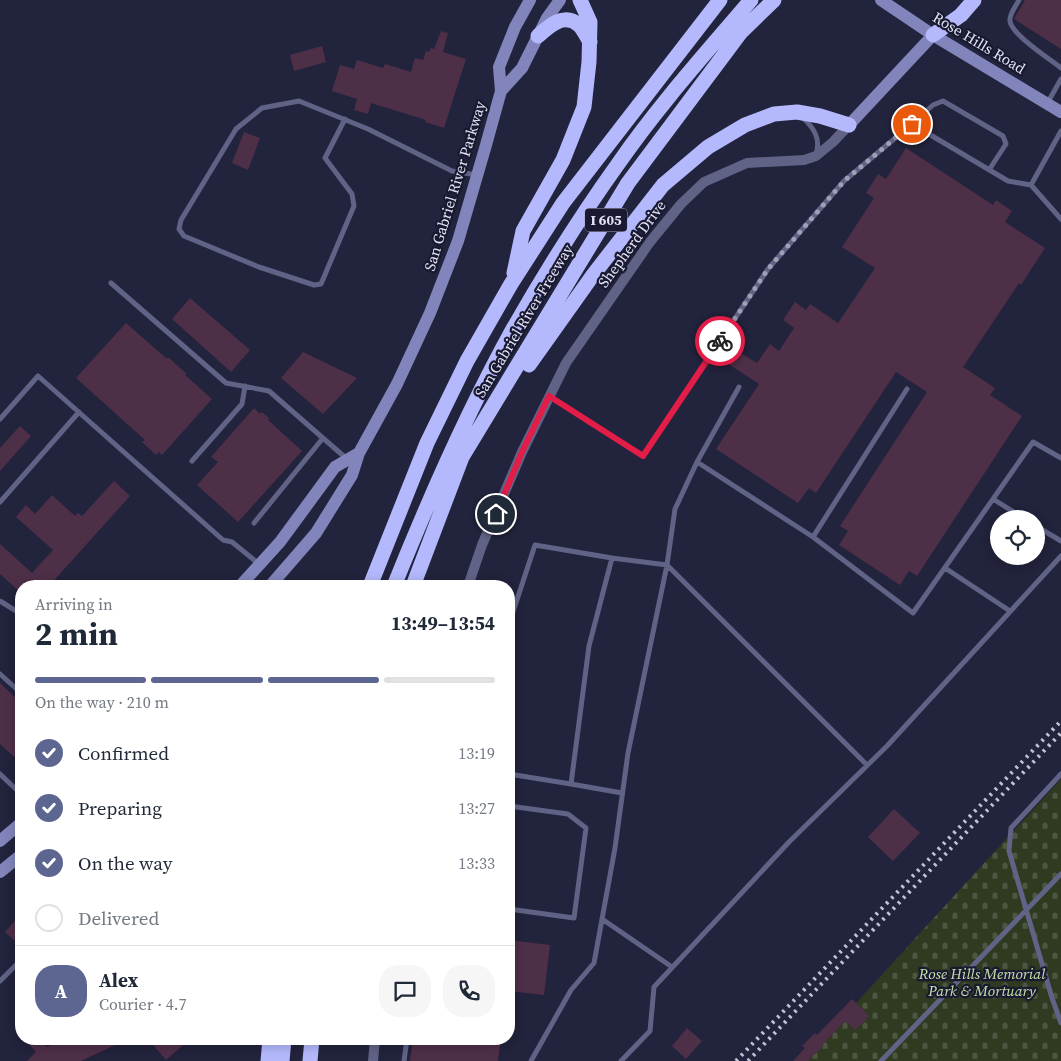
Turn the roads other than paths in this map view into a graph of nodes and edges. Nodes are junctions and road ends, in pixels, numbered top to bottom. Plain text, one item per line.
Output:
1 (530, 0) edge
2 (560, 0) edge
3 (580, 0) edge
4 (720, 0) edge
5 (751, 0) edge
6 (774, 0) edge
7 (881, 0) edge
8 (974, 0) edge
9 (1020, 0) edge
10 (933, 35) junction
11 (538, 36) junction
12 (590, 42) junction
13 (1061, 68) edge
14 (1061, 79) edge
15 (501, 91) junction
16 (1047, 103) junction
17 (798, 112) junction
18 (1061, 112) edge
19 (345, 120) junction
20 (912, 124) junction
21 (849, 125) junction
22 (1061, 131) edge
23 (816, 156) junction
24 (989, 170) junction
25 (477, 175) junction
26 (581, 178) junction
27 (1031, 185) junction
28 (1060, 216) edge
29 (111, 283) dead end
30 (511, 284) junction
31 (245, 386) junction
32 (740, 387) dead end
33 (907, 389) dead end
34 (549, 396) junction
35 (79, 412) junction
36 (0, 419) edge
37 (323, 438) junction
38 (359, 453) junction
39 (462, 457) junction
40 (1061, 458) edge
41 (348, 460) junction
42 (192, 461) dead end
43 (697, 462) junction
44 (993, 499) junction
45 (0, 502) edge
46 (1011, 510) edge
47 (254, 523) dead end
48 (1045, 531) edge
49 (813, 537) junction
50 (1061, 541) edge
51 (1061, 556) edge
52 (612, 558) junction
53 (260, 564) junction
54 (667, 565) junction
55 (945, 568) junction
56 (245, 580) edge
57 (275, 580) edge
58 (372, 580) edge
59 (389, 580) edge
60 (396, 580) edge
61 (415, 580) edge
62 (470, 580) edge
63 (0, 601) edge
64 (515, 606) edge
65 (15, 610) edge
66 (1010, 611) junction
67 (0, 674) edge
68 (15, 688) edge
69 (867, 765) junction
70 (0, 774) edge
71 (1061, 774) edge
72 (515, 775) edge
73 (571, 784) junction
74 (15, 788) edge
75 (622, 793) junction
76 (515, 807) edge
77 (15, 828) edge
78 (0, 841) edge
79 (15, 860) edge
80 (0, 872) edge
81 (1061, 874) edge
82 (515, 910) edge
83 (1026, 910) junction
84 (602, 919) junction
85 (15, 966) edge
86 (672, 967) junction
87 (0, 981) edge
88 (1061, 1023) edge
89 (269, 1045) edge
90 (283, 1045) edge
91 (291, 1045) edge
92 (311, 1045) edge
93 (374, 1045) edge
94 (406, 1045) edge
95 (268, 1061) edge
96 (282, 1061) edge
97 (290, 1061) edge
98 (310, 1061) edge
99 (373, 1061) edge
100 (404, 1061) edge
101 (531, 1061) edge
102 (622, 1061) edge
103 (881, 1061) edge

1 - 15 main road, San Gabriel River Parkway
2 - 11 main road, San Gabriel River Parkway
3 - 12 highway
4 - 26 highway, San Gabriel River Freeway / I 605
5 - 60 highway
6 - 39 highway, San Gabriel River Freeway / I 605
7 - 10 main road, Rose Hills Road
8 - 10 highway
9 - 13 lane
10 - 16 main road, Rose Hills Road
10 - 21 main road, Shepherd Drive
11 - 12 highway
11 - 15 main road, San Gabriel River Parkway
12 - 30 highway
14 - 16 lane
15 - 25 main road, San Gabriel River Parkway
16 - 18 main road, Rose Hills Road
17 - 21 highway
17 - 23 lane
17 - 39 highway
19 - 19 lane
19 - 25 lane
20 - 24 lane
20 - 24 lane
20 - 34 lane
21 - 23 street, Shepherd Drive
22 - 27 lane
23 - 34 street, Shepherd Drive
24 - 27 lane
25 - 38 main road, San Gabriel River Parkway
26 - 30 highway, San Gabriel River Freeway / I 605
26 - 59 highway
27 - 28 lane
29 - 31 lane
30 - 58 highway, San Gabriel River Freeway / I 605
31 - 37 lane
31 - 42 lane
32 - 43 lane
33 - 49 lane
34 - 62 street, Shepherd Drive
35 - 36 lane
35 - 45 lane
35 - 53 lane
37 - 41 lane
37 - 47 lane
38 - 41 main road, San Gabriel River Parkway
38 - 57 main road, San Gabriel River Parkway
39 - 61 highway, San Gabriel River Freeway / I 605
40 - 44 lane
41 - 53 main road, San Gabriel River Parkway
43 - 49 lane
43 - 54 lane
44 - 46 lane
44 - 55 lane
48 - 50 lane
49 - 55 lane
51 - 66 lane
52 - 54 lane
52 - 64 lane
52 - 73 lane
53 - 56 main road, San Gabriel River Parkway
54 - 69 lane
54 - 75 lane
55 - 66 lane
63 - 65 lane
66 - 69 lane
67 - 68 lane
69 - 86 lane
70 - 74 lane
71 - 83 lane
72 - 73 lane
73 - 75 lane
75 - 84 lane
76 - 82 lane
77 - 78 main road
79 - 80 main road
81 - 83 lane
83 - 88 lane
83 - 103 lane
84 - 86 lane
84 - 101 lane
85 - 87 lane
86 - 102 lane
89 - 95 highway
90 - 96 highway
91 - 97 highway
92 - 98 highway
93 - 99 street
94 - 100 lane

